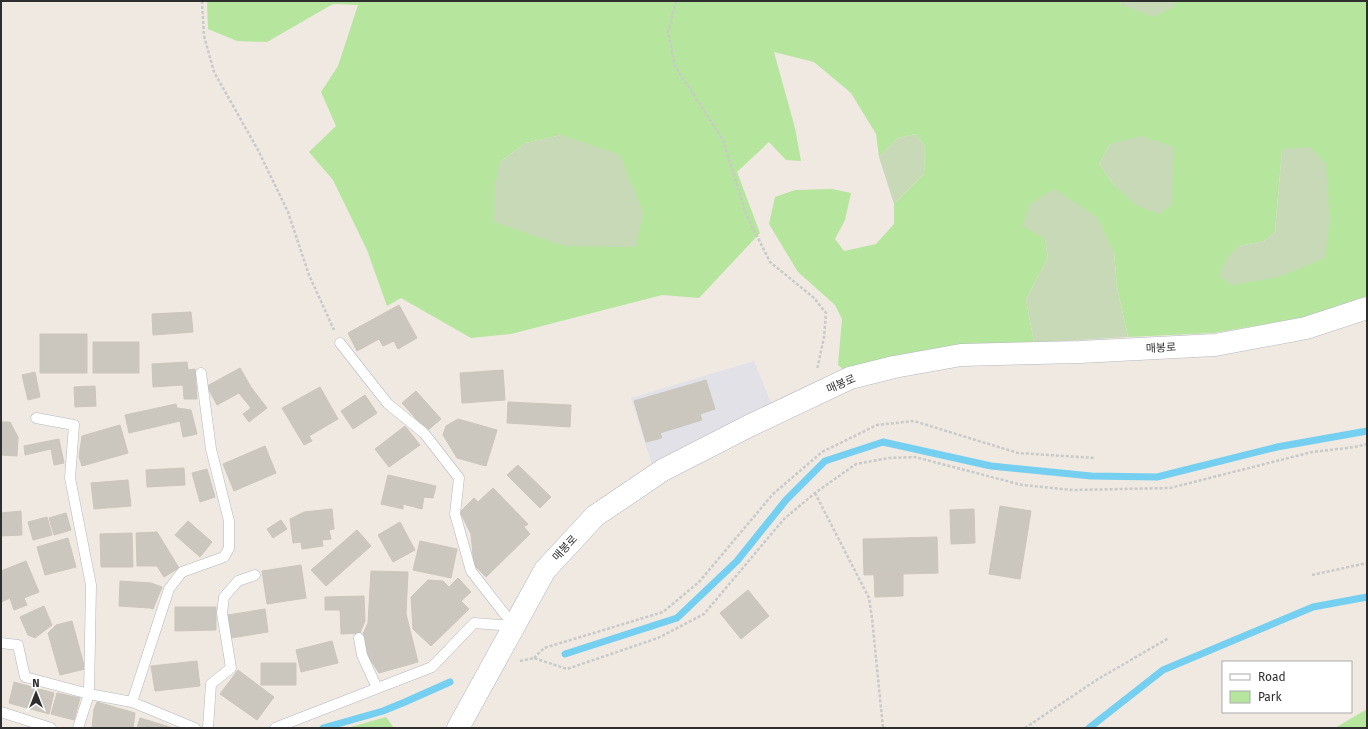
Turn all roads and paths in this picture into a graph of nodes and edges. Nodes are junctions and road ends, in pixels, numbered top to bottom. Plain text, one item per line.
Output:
1 (202, 1) edge
2 (676, 1) edge
3 (1367, 308) edge
4 (340, 344) joint
5 (201, 373) dead end
6 (815, 396) junction
7 (36, 418) dead end
8 (1367, 444) edge
9 (1095, 458) dead end
10 (815, 492) junction
11 (1367, 563) edge
12 (255, 575) dead end
13 (1312, 575) dead end
14 (514, 626) junction
15 (359, 638) dead end
16 (1169, 638) dead end
17 (1, 643) edge
18 (534, 658) junction
19 (492, 666) junction
20 (377, 688) junction
21 (89, 694) junction
22 (132, 702) junction
23 (1, 712) edge
24 (51, 728) edge
25 (78, 728) edge
26 (195, 728) edge
27 (208, 728) edge
28 (275, 728) edge
29 (458, 728) edge
30 (883, 728) edge
31 (1025, 728) edge

1 - 4 path
2 - 6 path
3 - 6 street, 매봉로
4 - 14 lane
5 - 22 lane
6 - 14 street, 매봉로
7 - 21 lane
8 - 10 path
9 - 18 path
10 - 18 path
10 - 30 path
11 - 13 path
12 - 27 lane
14 - 19 street, 매봉로
14 - 20 lane
15 - 20 lane
16 - 31 path
17 - 21 lane
18 - 19 path
19 - 29 street, 매봉로
20 - 28 lane
21 - 22 lane
21 - 25 lane
22 - 26 lane
23 - 24 lane

